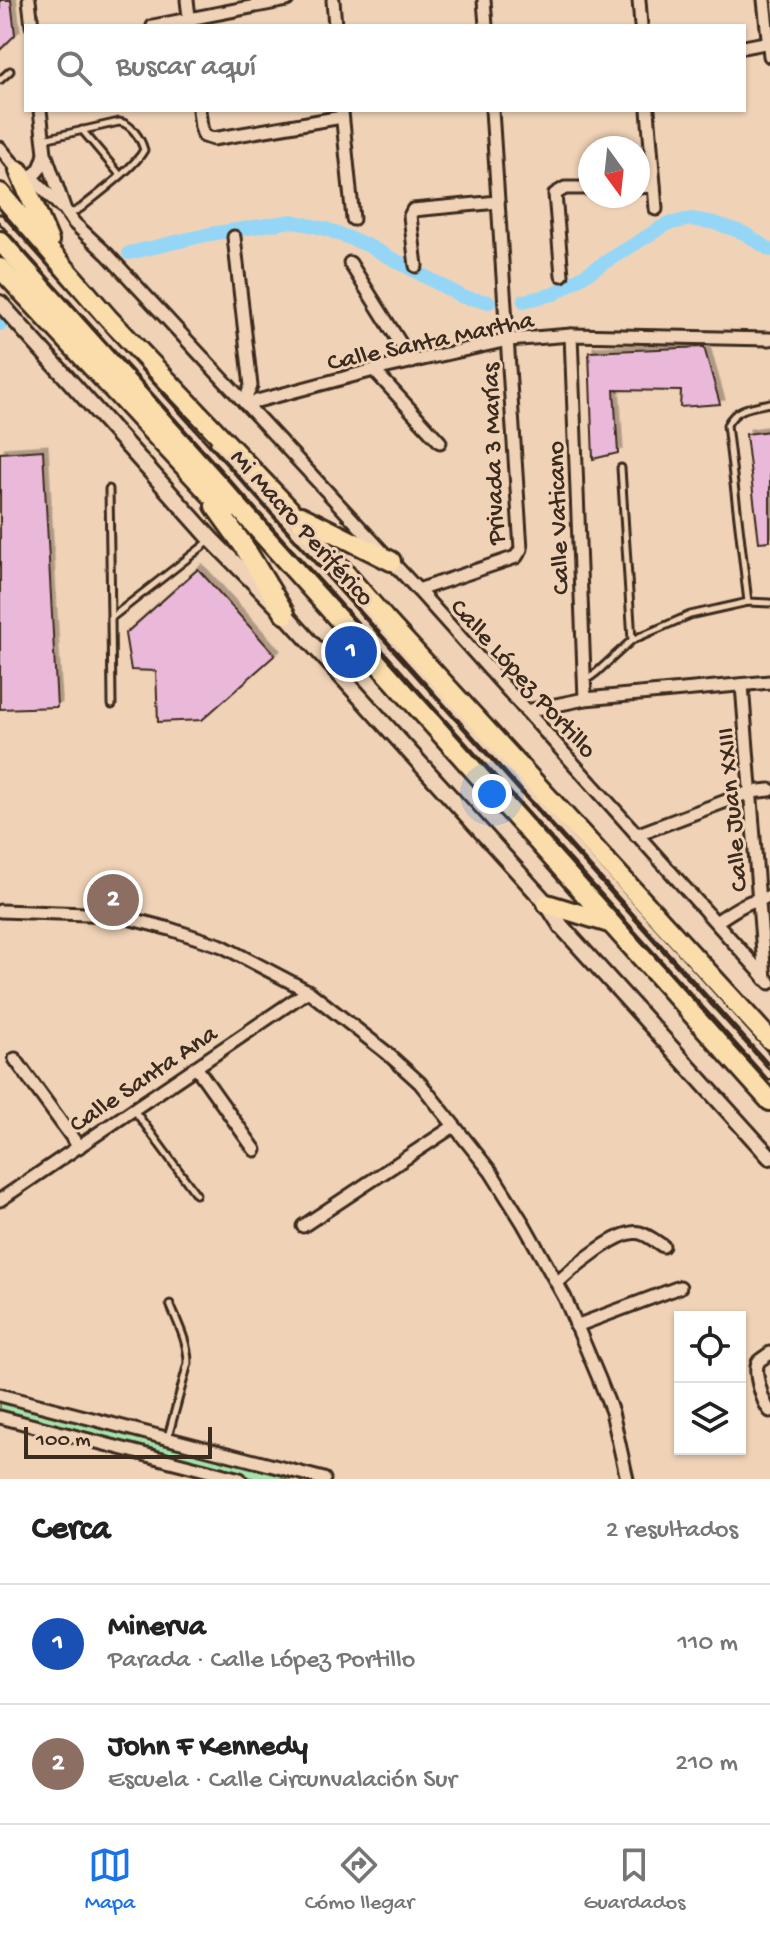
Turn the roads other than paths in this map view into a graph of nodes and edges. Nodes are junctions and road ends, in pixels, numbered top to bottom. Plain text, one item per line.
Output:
1 (29, 0) edge
2 (187, 0) edge
3 (287, 0) edge
4 (333, 0) edge
5 (484, 0) edge
6 (639, 0) edge
7 (764, 0) edge
8 (190, 22) edge
9 (32, 24) edge
10 (335, 24) edge
11 (486, 24) edge
12 (641, 24) edge
13 (769, 42) edge
14 (746, 47) edge
15 (770, 56) edge
16 (10, 71) dead end
17 (0, 80) edge
18 (44, 112) edge
19 (199, 112) edge
20 (492, 112) edge
21 (648, 112) edge
22 (342, 114) edge
23 (82, 130) junction
24 (43, 139) junction
25 (0, 148) edge
26 (45, 153) junction
27 (24, 174) junction
28 (120, 175) junction
29 (650, 186) edge
30 (654, 186) junction
31 (578, 188) edge
32 (0, 193) edge
33 (498, 202) junction
34 (656, 209) dead end
35 (65, 210) junction
36 (11, 217) dead end
37 (0, 218) edge
38 (353, 219) dead end
39 (234, 237) dead end
40 (0, 241) edge
41 (55, 255) junction
42 (350, 263) dead end
43 (416, 266) dead end
44 (0, 268) edge
45 (562, 275) dead end
46 (1, 306) edge
47 (571, 335) junction
48 (770, 339) edge
49 (508, 340) junction
50 (412, 362) junction
51 (374, 370) junction
52 (171, 395) dead end
53 (245, 403) junction
54 (770, 403) edge
55 (440, 442) dead end
56 (214, 443) dead end
57 (621, 468) dead end
58 (199, 484) junction
59 (109, 489) dead end
60 (291, 511) junction
61 (211, 539) junction
62 (391, 561) junction
63 (418, 590) junction
64 (748, 602) junction
65 (770, 603) edge
66 (285, 614) junction
67 (111, 618) junction
68 (343, 624) junction
69 (632, 640) junction
70 (584, 682) junction
71 (770, 682) edge
72 (742, 685) junction
73 (585, 699) junction
74 (112, 705) dead end
75 (526, 711) junction
76 (770, 790) edge
77 (750, 792) junction
78 (636, 835) junction
79 (764, 897) edge
80 (547, 904) junction
81 (0, 911) edge
82 (716, 922) junction
83 (609, 923) junction
84 (768, 981) edge
85 (308, 991) junction
86 (770, 1040) edge
87 (15, 1059) dead end
88 (770, 1060) edge
89 (196, 1067) junction
90 (770, 1076) edge
91 (770, 1101) edge
92 (134, 1109) junction
93 (454, 1126) junction
94 (79, 1147) junction
95 (255, 1150) dead end
96 (770, 1157) edge
97 (196, 1194) dead end
98 (0, 1200) edge
99 (303, 1226) dead end
100 (663, 1246) dead end
101 (557, 1283) junction
102 (680, 1287) dead end
103 (170, 1304) dead end
104 (576, 1326) junction
105 (770, 1353) edge
106 (0, 1395) edge
107 (770, 1411) edge
108 (0, 1417) edge
109 (168, 1438) junction
110 (201, 1447) junction
111 (195, 1467) junction
112 (216, 1476) edge
113 (240, 1479) edge
114 (324, 1479) edge
115 (627, 1479) edge

1 - 9 street
2 - 8 street
3 - 8 street
4 - 10 street
5 - 11 street
6 - 12 street
7 - 13 street
13 - 14 street
13 - 15 street
16 - 17 lane
18 - 24 street
19 - 22 street
20 - 33 street
21 - 30 street
22 - 38 street
23 - 24 lane
23 - 28 lane
23 - 28 lane
24 - 26 street
25 - 27 street, Calle López Portillo
26 - 27 street
26 - 35 street
27 - 35 street, Calle López Portillo
27 - 41 highway
28 - 35 lane
29 - 30 street
30 - 34 street
31 - 45 street
32 - 41 highway
33 - 43 street
33 - 49 street
35 - 53 street, Calle López Portillo
36 - 52 lane
37 - 90 lane, Mi Macro Periférico
39 - 53 street
40 - 68 highway
41 - 60 highway
42 - 50 street
44 - 58 highway
46 - 61 street
47 - 48 street, Calle Santa Martha
47 - 49 street, Calle Santa Martha
47 - 70 street, Calle Vaticano
49 - 50 street, Calle Santa Martha
49 - 63 street, Privada 3 Marías
50 - 51 street, Calle Santa Martha
51 - 53 street, Calle Santa Martha
51 - 55 street
53 - 62 street, Calle López Portillo
54 - 64 lane
56 - 88 lane, Mi Macro Periférico
57 - 69 lane
58 - 66 highway
58 - 68 highway
59 - 67 lane
60 - 62 highway
60 - 86 highway
61 - 66 street
61 - 67 lane
62 - 63 street, Calle López Portillo
63 - 75 street, Calle López Portillo
64 - 65 lane
64 - 69 lane
66 - 80 street
67 - 74 lane
68 - 83 highway
69 - 70 lane
70 - 73 street, Calle Vaticano
71 - 72 street
72 - 73 street
72 - 77 street, Calle Juan XXIII
73 - 75 street
75 - 78 street, Calle López Portillo
76 - 77 street
77 - 78 street
77 - 79 street, Calle Juan XXIII
78 - 82 street, Calle López Portillo
79 - 82 street
79 - 84 street, Calle Juan XXIII
80 - 83 highway
80 - 96 street
81 - 85 street
82 - 84 street, Calle López Portillo
83 - 91 highway
85 - 89 street, Calle Santa Ana
85 - 93 street
87 - 94 street
89 - 92 street, Calle Santa Ana
89 - 95 street
92 - 94 street, Calle Santa Ana
92 - 97 lane
93 - 99 street
93 - 101 street
94 - 98 street, Calle Santa Ana
100 - 101 street
101 - 104 street
102 - 104 street
103 - 109 lane
104 - 115 street
105 - 107 street
106 - 109 street
108 - 111 street
109 - 110 street
110 - 111 street
110 - 114 street
111 - 112 street
112 - 113 street

